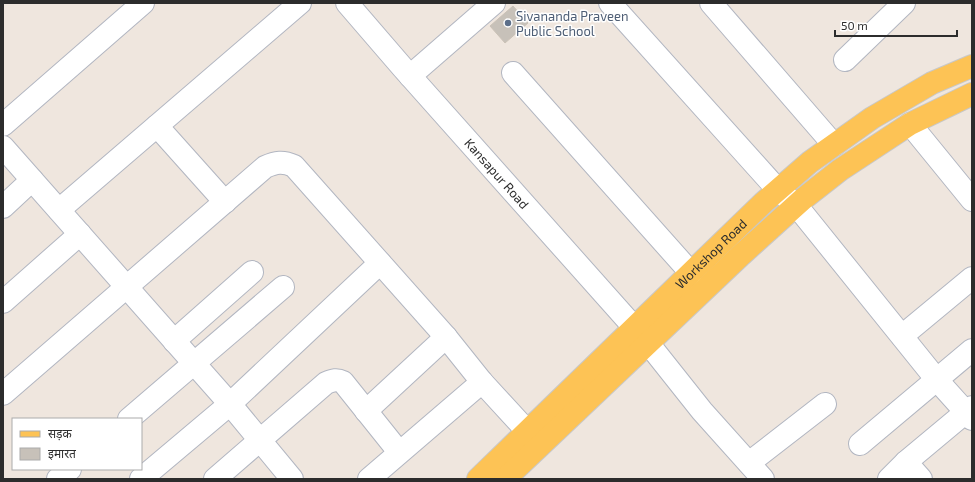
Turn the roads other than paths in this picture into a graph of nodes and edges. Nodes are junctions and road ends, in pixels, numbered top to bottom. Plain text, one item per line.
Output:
1 (143, 3) edge
2 (300, 3) edge
3 (346, 3) edge
4 (494, 3) edge
5 (610, 3) edge
6 (711, 3) edge
7 (904, 3) edge
8 (845, 60) dead end
9 (972, 66) edge
10 (513, 73) dead end
11 (410, 76) junction
12 (972, 94) edge
13 (910, 124) junction
14 (3, 125) edge
15 (157, 126) junction
16 (834, 145) junction
17 (3, 147) edge
18 (32, 180) junction
19 (778, 190) junction
20 (972, 200) edge
21 (225, 202) junction
22 (796, 205) junction
23 (3, 207) edge
24 (59, 210) junction
25 (80, 234) junction
26 (380, 263) junction
27 (252, 272) dead end
28 (691, 273) junction
29 (972, 278) edge
30 (127, 287) junction
31 (283, 287) dead end
32 (3, 302) edge
33 (641, 336) junction
34 (902, 336) junction
35 (446, 337) junction
36 (174, 341) junction
37 (972, 350) edge
38 (194, 364) junction
39 (937, 380) junction
40 (482, 382) junction
41 (3, 394) edge
42 (230, 404) junction
43 (825, 404) dead end
44 (366, 411) junction
45 (970, 413) edge
46 (130, 418) edge
47 (527, 431) junction
48 (260, 440) junction
49 (860, 444) dead end
50 (399, 452) junction
51 (906, 462) junction
52 (749, 463) junction
53 (69, 470) edge
54 (483, 477) edge
55 (58, 479) edge
56 (141, 479) edge
57 (214, 479) edge
58 (292, 479) edge
59 (369, 479) edge
60 (506, 479) edge
61 (763, 479) edge
62 (888, 479) edge
63 (921, 479) edge

1 - 14 street
2 - 15 street
3 - 11 street, Kansapur Road
4 - 11 street
5 - 19 street
6 - 16 street
7 - 8 street
9 - 16 main road, Workshop Road
10 - 28 street
11 - 33 street, Kansapur Road
12 - 13 main road, Workshop Road
13 - 20 street
13 - 22 main road, Workshop Road
15 - 21 street
15 - 24 street
16 - 19 main road, Workshop Road
17 - 18 street
18 - 23 street
18 - 24 street
19 - 22 street
19 - 28 main road, Workshop Road
21 - 26 street
21 - 30 street
22 - 33 main road, Workshop Road
22 - 34 street
24 - 25 street
25 - 30 street
25 - 32 street
26 - 35 street
26 - 42 street
27 - 36 street
28 - 33 main road, Workshop Road
29 - 34 street
30 - 36 street
30 - 41 street
31 - 38 street
33 - 47 main road, Workshop Road
33 - 52 street, Kansapur Road
33 - 60 main road, Workshop Road
34 - 39 street
35 - 40 street
35 - 44 street
36 - 38 street
37 - 39 street
38 - 42 street
38 - 46 street
39 - 45 street
39 - 49 street
40 - 47 street
40 - 50 street
42 - 48 street
42 - 56 street
43 - 52 street
44 - 48 street
44 - 50 street
45 - 51 street
47 - 54 main road, Workshop Road
48 - 57 street
48 - 58 street
50 - 59 street
51 - 62 street
51 - 63 street
52 - 61 street, Kansapur Road
53 - 55 street

